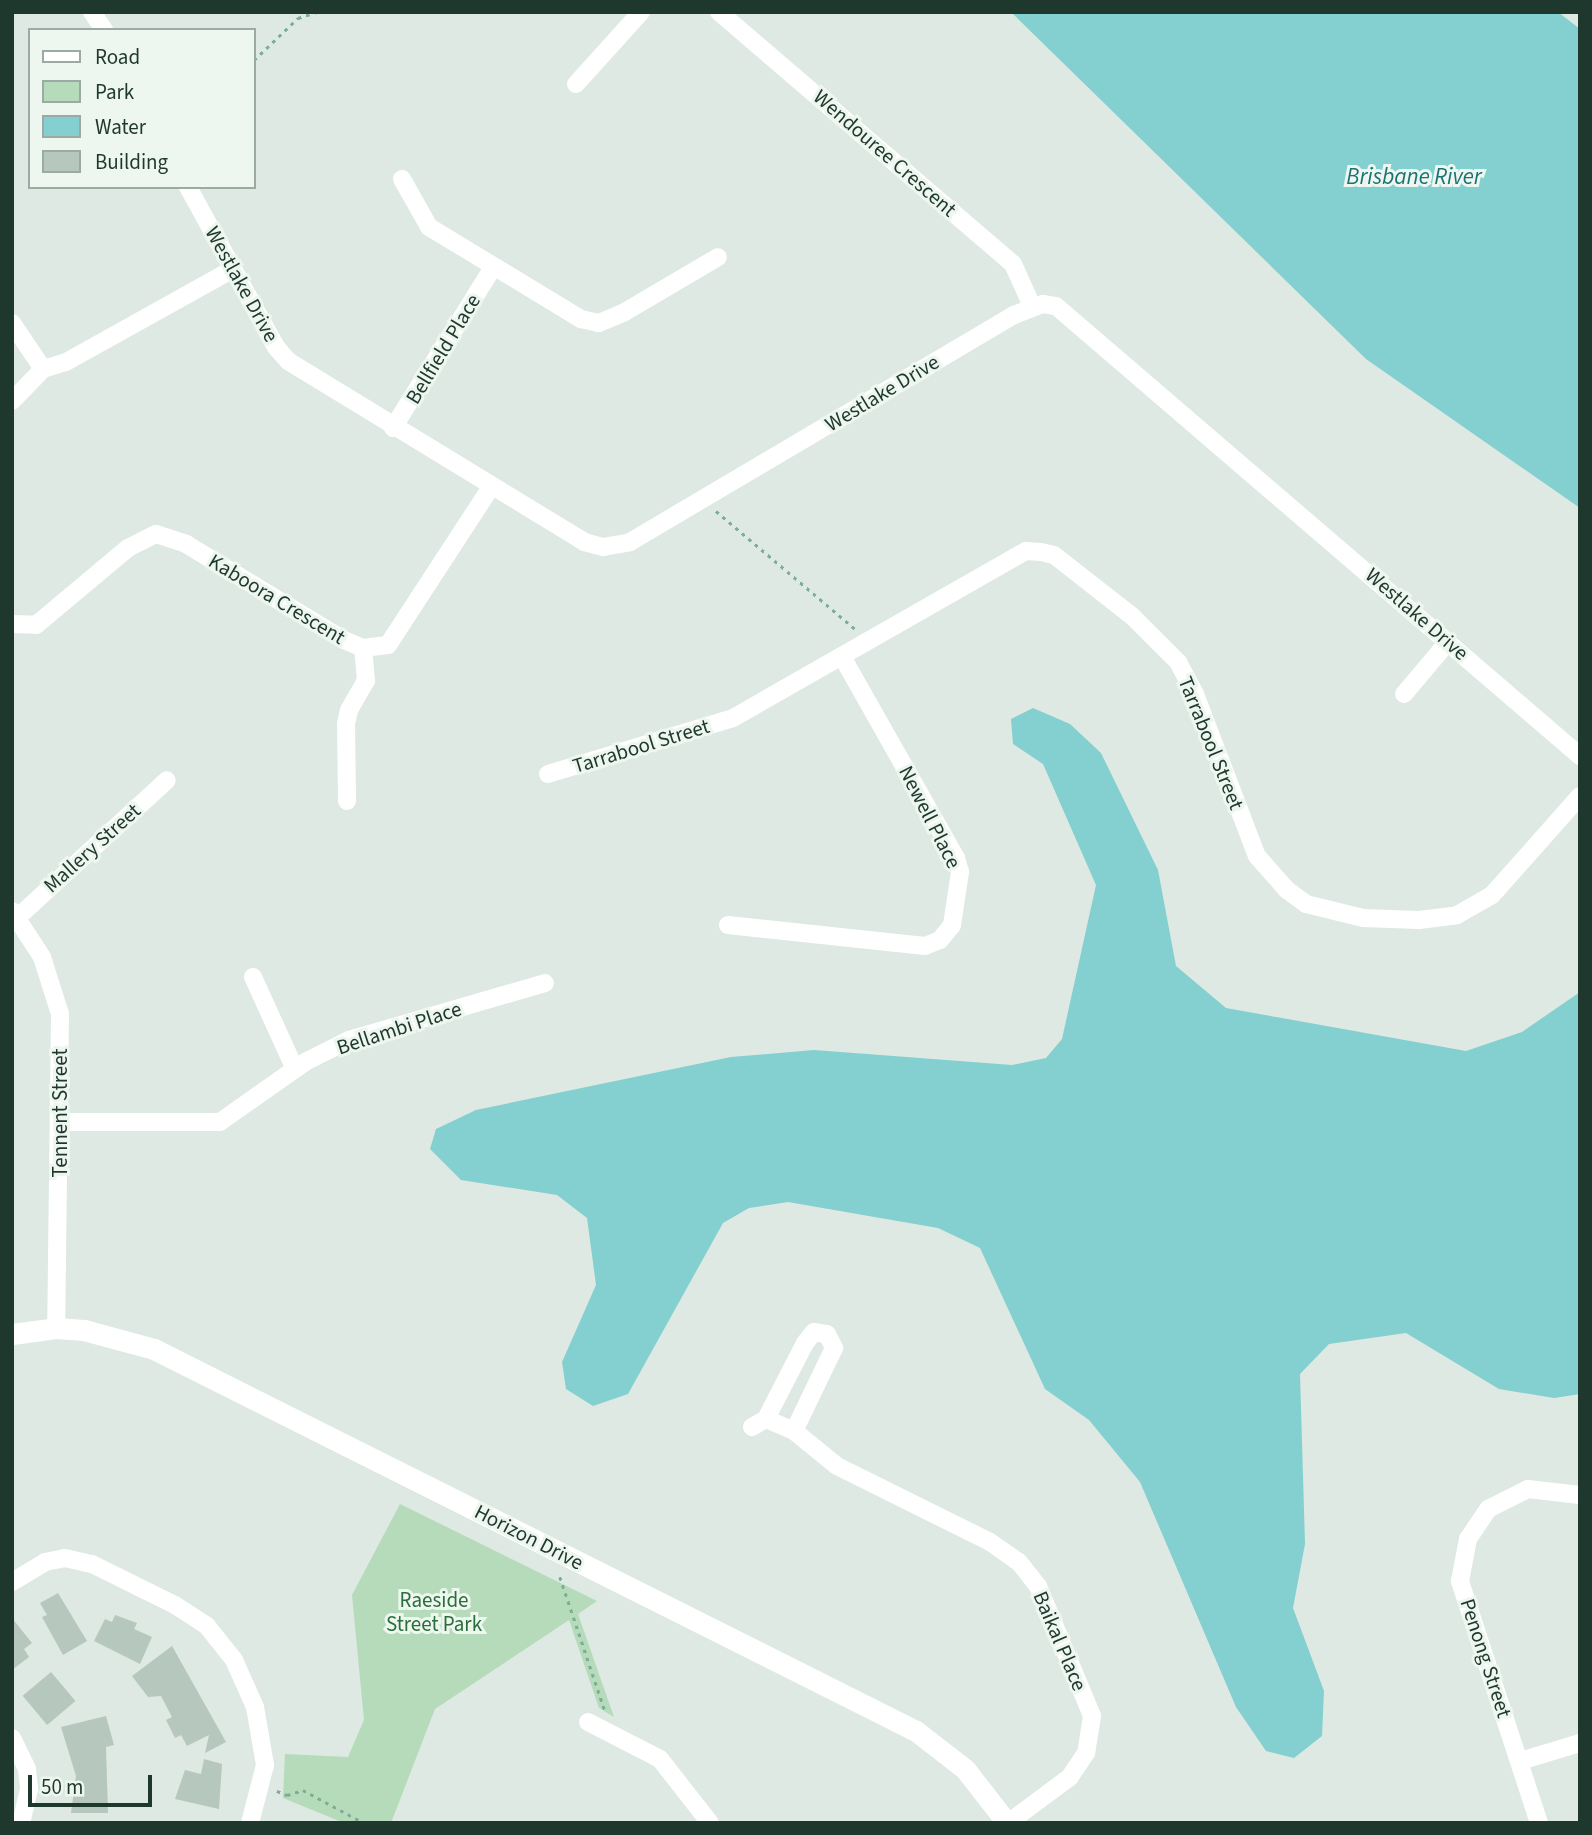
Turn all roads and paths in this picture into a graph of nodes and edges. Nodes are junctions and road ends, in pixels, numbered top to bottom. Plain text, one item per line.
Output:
1 (92, 12) edge
2 (317, 12) edge
3 (641, 12) edge
4 (719, 12) edge
5 (103, 28) edge
6 (256, 58) edge
7 (576, 84) dead end
8 (401, 179) dead end
9 (189, 189) edge
10 (718, 257) dead end
11 (233, 269) junction
12 (492, 269) junction
13 (1032, 308) junction
14 (12, 323) edge
15 (43, 369) junction
16 (12, 401) edge
17 (393, 428) junction
18 (491, 487) junction
19 (716, 511) dead end
20 (12, 624) edge
21 (871, 642) junction
22 (1448, 642) junction
23 (363, 648) junction
24 (844, 658) junction
25 (1404, 694) dead end
26 (1580, 755) edge
27 (548, 774) dead end
28 (167, 780) dead end
29 (1580, 796) edge
30 (347, 802) dead end
31 (15, 914) edge
32 (728, 925) dead end
33 (253, 976) dead end
34 (545, 983) dead end
35 (295, 1069) junction
36 (62, 1122) junction
37 (56, 1328) junction
38 (12, 1334) edge
39 (794, 1431) junction
40 (1580, 1495) edge
41 (560, 1577) dead end
42 (12, 1582) edge
43 (592, 1723) joint
44 (12, 1738) edge
45 (1580, 1743) edge
46 (1520, 1761) junction
47 (261, 1786) junction
48 (21, 1823) edge
49 (250, 1823) edge
50 (364, 1823) edge
51 (710, 1823) edge
52 (1008, 1823) edge
53 (1539, 1823) edge

1 - 5 street
2 - 6 path
3 - 7 street
4 - 13 street, Wendouree Crescent
8 - 12 street
9 - 11 street, Westlake Drive
10 - 12 street
11 - 15 street
11 - 17 street, Westlake Drive
12 - 17 street, Bellfield Place
13 - 18 street, Westlake Drive
13 - 22 street, Westlake Drive
14 - 15 street
15 - 16 street
17 - 18 street, Westlake Drive
18 - 23 street, Kaboora Crescent
19 - 21 path
20 - 23 street, Kaboora Crescent
21 - 24 street, Tarrabool Street
21 - 29 street, Tarrabool Street
22 - 25 street
22 - 26 street, Westlake Drive
23 - 30 street
24 - 27 street, Tarrabool Street
24 - 32 street, Newell Place
28 - 31 street, Mallery Street
31 - 36 street, Tennent Street
33 - 35 street
34 - 35 street, Bellambi Place
35 - 36 street, Bellambi Place
36 - 37 street, Tennent Street
37 - 38 street, Horizon Drive
37 - 52 street, Horizon Drive
39 - 39 street, Baikal Place
39 - 52 street, Baikal Place
40 - 46 street, Penong Street
41 - 43 path
42 - 47 street
43 - 51 street
44 - 48 street
45 - 46 street
46 - 53 street, Penong Street
47 - 49 street
47 - 50 path

